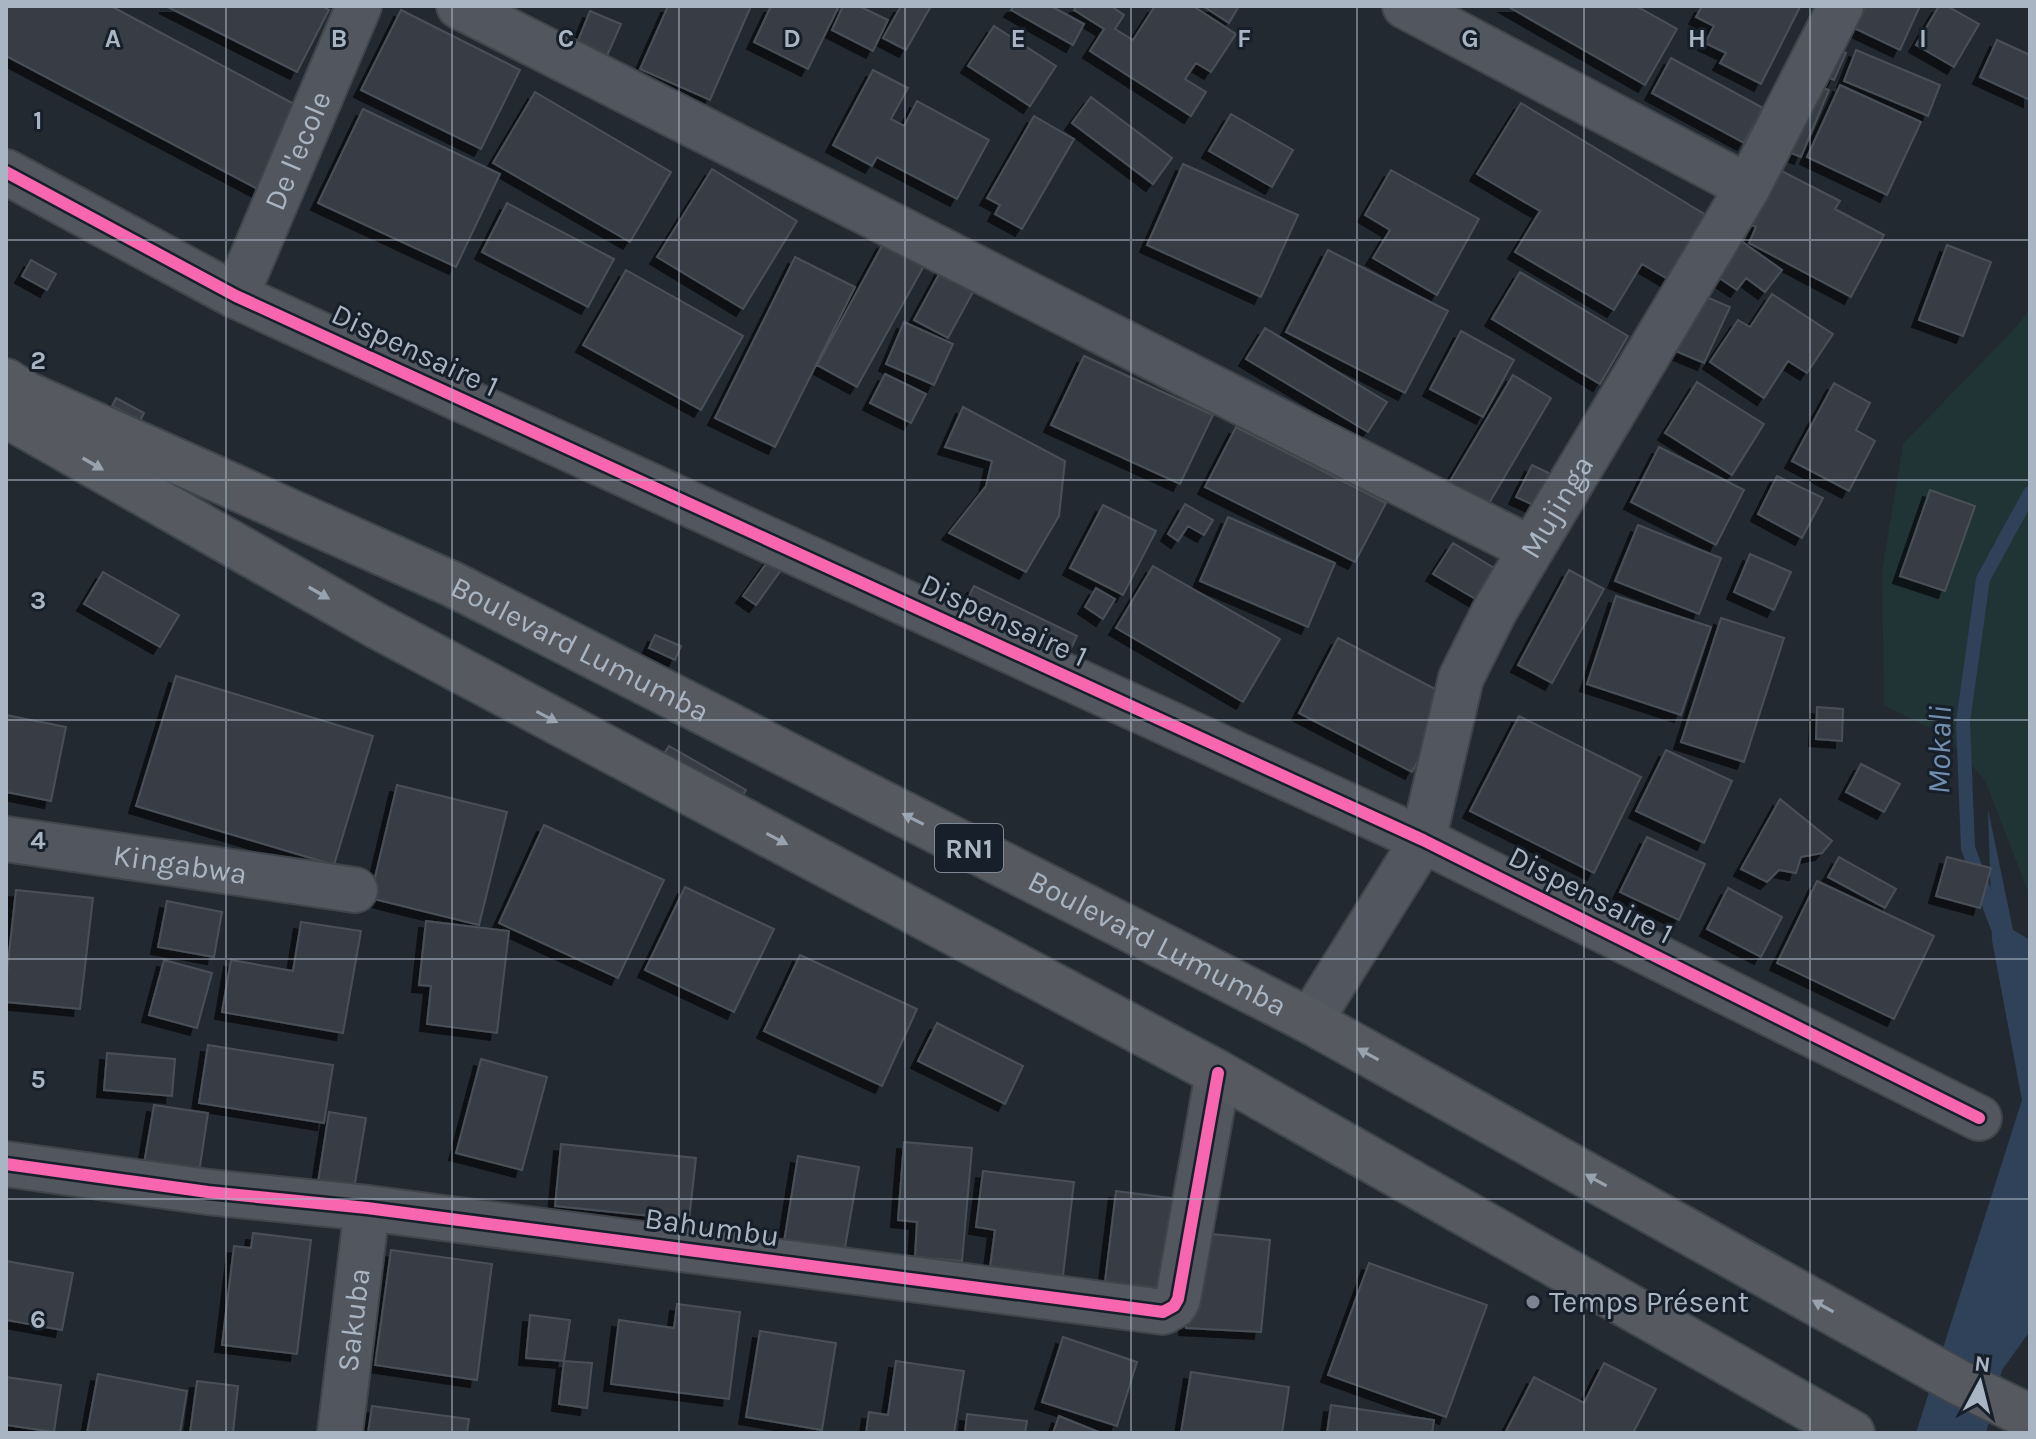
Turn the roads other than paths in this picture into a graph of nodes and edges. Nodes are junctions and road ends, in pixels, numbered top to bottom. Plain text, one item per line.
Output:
1 (359, 6) edge
2 (459, 6) edge
3 (1405, 6) edge
4 (1841, 6) edge
5 (6, 172) edge
6 (1748, 187) junction
7 (236, 296) junction
8 (13, 401) edge
9 (1531, 549) junction
10 (6, 839) edge
11 (1423, 840) junction
12 (355, 890) dead end
13 (1310, 1021) junction
14 (1218, 1073) junction
15 (1979, 1118) dead end
16 (6, 1164) edge
17 (367, 1208) junction
18 (2030, 1417) edge
19 (1848, 1431) edge
20 (340, 1433) edge

1 - 7 street, De l'ecole
2 - 9 street
3 - 6 street
4 - 6 street, Mujinga
5 - 7 street, Dispensaire 1
6 - 9 street, Mujinga
7 - 11 street, Dispensaire 1
13 -> 8 highway, Boulevard Lumumba / RN1
8 -> 14 highway, Boulevard Lumumba / RN1
9 - 11 street, Mujinga
10 - 12 street, Kingabwa
11 - 13 street, Mujinga
11 - 15 street, Dispensaire 1
18 -> 13 highway, Boulevard Lumumba / RN1
14 - 17 street, Bahumbu
14 - 19 highway, Boulevard Lumumba / RN1
16 - 17 street, Bahumbu
17 - 20 street, Sakuba

